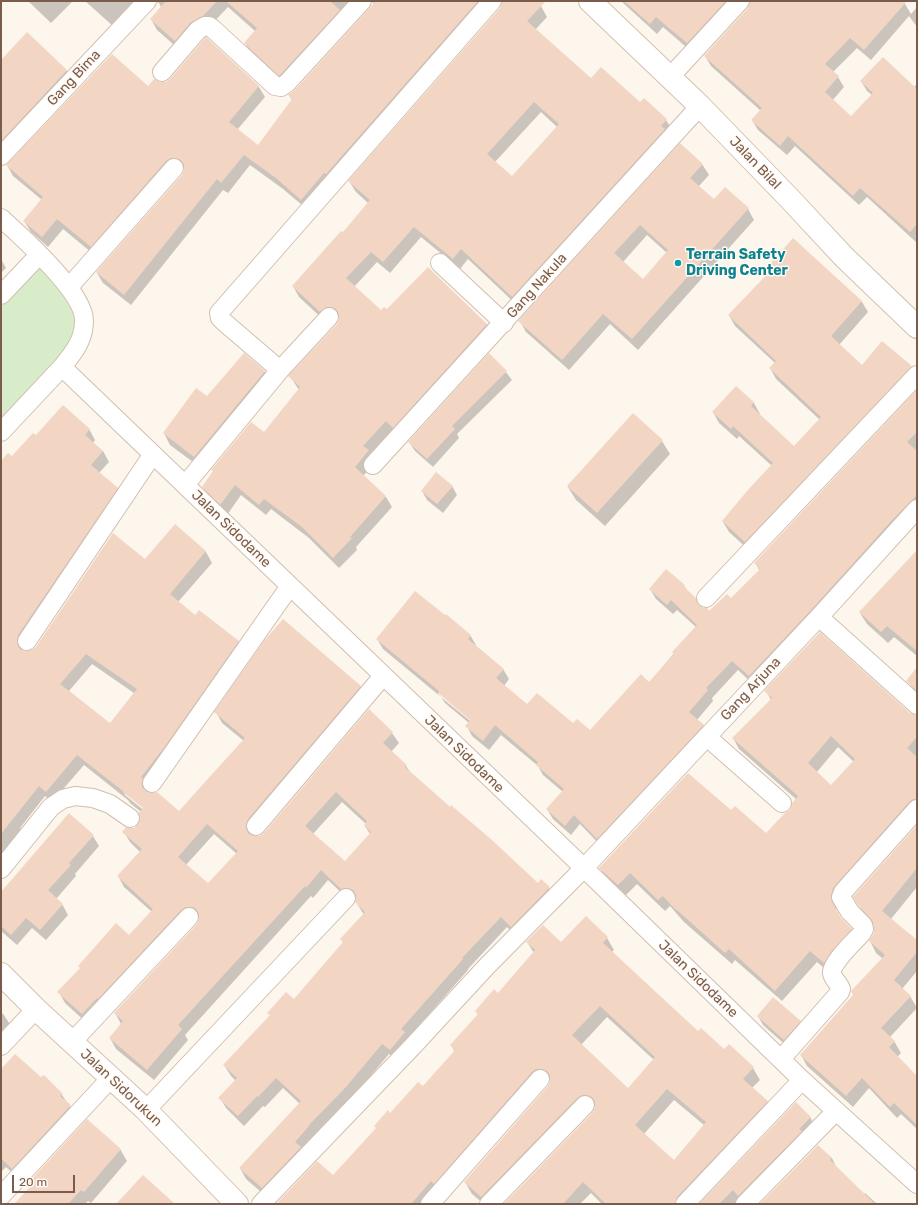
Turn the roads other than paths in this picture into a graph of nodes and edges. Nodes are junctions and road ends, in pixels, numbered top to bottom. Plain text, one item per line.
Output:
1 (147, 1) edge
2 (362, 1) edge
3 (492, 1) edge
4 (590, 1) edge
5 (740, 1) edge
6 (162, 72) dead end
7 (670, 77) junction
8 (700, 106) junction
9 (1, 156) edge
10 (174, 168) dead end
11 (1, 218) edge
12 (39, 254) junction
13 (440, 263) dead end
14 (69, 287) junction
15 (1, 295) edge
16 (329, 317) dead end
17 (504, 323) junction
18 (917, 327) edge
19 (62, 367) junction
20 (280, 370) junction
21 (917, 375) edge
22 (1, 432) edge
23 (153, 454) junction
24 (373, 465) dead end
25 (185, 485) junction
26 (917, 509) edge
27 (290, 586) junction
28 (706, 598) dead end
29 (819, 617) junction
30 (27, 641) dead end
31 (384, 676) junction
32 (917, 706) edge
33 (707, 737) junction
34 (152, 783) dead end
35 (782, 803) dead end
36 (917, 810) edge
37 (130, 818) dead end
38 (256, 826) dead end
39 (584, 868) junction
40 (1, 869) edge
41 (346, 898) dead end
42 (188, 917) dead end
43 (1, 974) edge
44 (36, 1009) junction
45 (72, 1042) junction
46 (1, 1046) edge
47 (781, 1059) junction
48 (111, 1078) junction
49 (540, 1079) dead end
50 (802, 1080) junction
51 (585, 1105) dead end
52 (146, 1110) junction
53 (836, 1111) junction
54 (917, 1184) edge
55 (1, 1196) edge
56 (237, 1204) edge
57 (261, 1204) edge
58 (430, 1204) edge
59 (489, 1204) edge
60 (685, 1204) edge
61 (745, 1204) edge

1 - 9 street, Gang Bima
2 - 6 street
3 - 20 street
4 - 7 main road, Jalan Bilal
5 - 7 street
7 - 8 main road, Jalan Bilal
8 - 17 street, Gang Nakula
8 - 18 main road, Jalan Bilal
10 - 14 street
11 - 12 street
12 - 14 street
12 - 15 street
13 - 17 street
14 - 19 street
16 - 20 street
17 - 24 street, Gang Nakula
19 - 22 street
19 - 23 street, Jalan Sidodame
20 - 25 street
21 - 28 street
23 - 25 street, Jalan Sidodame
23 - 30 street
25 - 27 street, Jalan Sidodame
26 - 29 street, Gang Arjuna
27 - 31 street, Jalan Sidodame
27 - 34 street
29 - 32 street
29 - 33 street, Gang Arjuna
31 - 38 street
31 - 39 street, Jalan Sidodame
33 - 35 street
33 - 39 street, Gang Arjuna
36 - 47 street
37 - 40 street
39 - 47 street, Jalan Sidodame
39 - 57 street, Gang Arjuna
41 - 52 street
42 - 45 street
43 - 44 main road, Jalan Sidorukun
44 - 45 main road, Jalan Sidorukun
44 - 46 street
45 - 48 main road, Jalan Sidorukun
47 - 50 street, Jalan Sidodame
48 - 52 main road, Jalan Sidorukun
48 - 55 street
49 - 58 street
50 - 53 street, Jalan Sidodame
50 - 60 street
51 - 59 street
52 - 56 main road, Jalan Sidorukun
53 - 54 street, Jalan Sidodame
53 - 61 street

